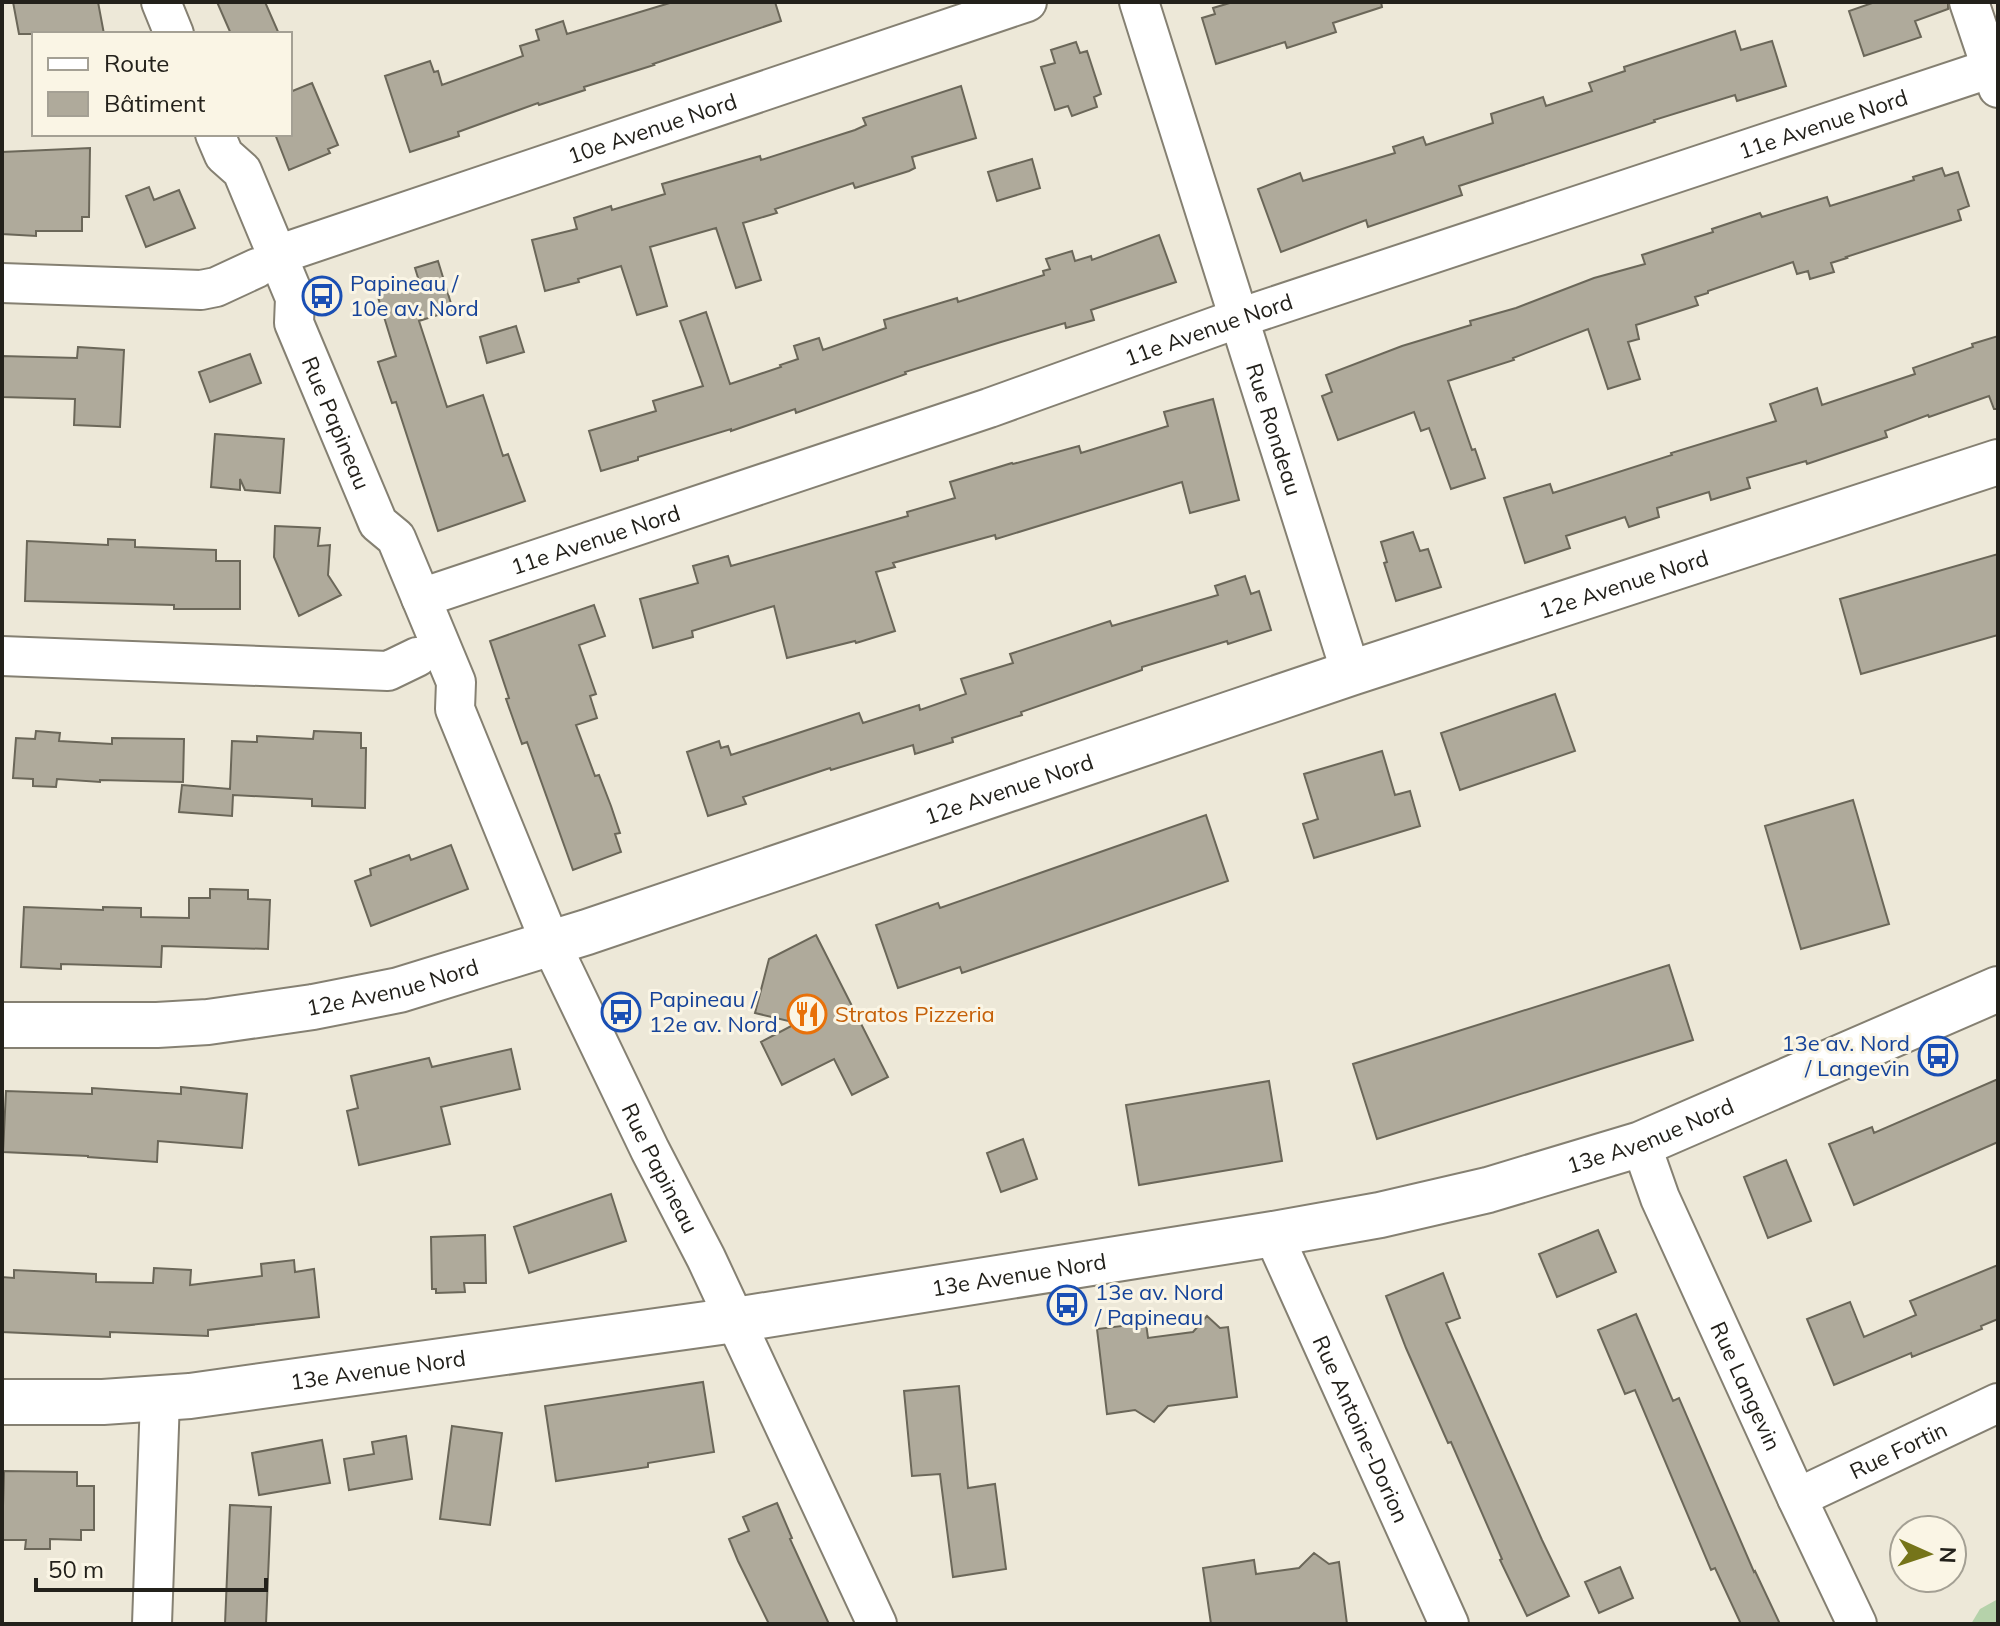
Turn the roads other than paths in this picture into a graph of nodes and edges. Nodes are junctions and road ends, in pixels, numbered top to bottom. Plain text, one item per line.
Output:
1 (161, 2) edge
2 (1027, 2) edge
3 (1139, 2) edge
4 (1969, 2) edge
5 (173, 32) edge
6 (1996, 74) edge
7 (220, 145) edge
8 (267, 262) junction
9 (2, 283) edge
10 (1239, 318) junction
11 (1998, 462) edge
12 (378, 523) junction
13 (421, 598) junction
14 (2, 656) edge
15 (417, 657) junction
16 (1351, 673) junction
17 (455, 709) junction
18 (551, 944) junction
19 (1998, 989) edge
20 (2, 1025) edge
21 (1641, 1144) junction
22 (1273, 1234) junction
23 (735, 1320) junction
24 (160, 1399) junction
25 (2, 1402) edge
26 (1998, 1403) edge
27 (1797, 1498) junction
28 (152, 1624) edge
29 (877, 1624) edge
30 (1449, 1624) edge
31 (1857, 1624) edge

1 - 5 street
2 - 8 street, 10e Avenue Nord
3 - 10 street, Rue Rondeau
4 - 6 street
6 - 10 street, 11e Avenue Nord
7 - 8 street, Rue Papineau
8 - 9 street, 10e Avenue Nord
8 - 12 street, Rue Papineau
10 - 13 street, 11e Avenue Nord
10 - 16 street, Rue Rondeau
11 - 16 main road, 12e Avenue Nord
12 - 13 street, Rue Papineau
12 - 15 street, Rue Papineau
13 - 17 street, Rue Papineau
14 - 15 street
15 - 17 street, Rue Papineau
16 - 18 main road, 12e Avenue Nord
17 - 18 street, Rue Papineau
18 - 20 main road, 12e Avenue Nord
18 - 23 street, Rue Papineau
19 - 21 main road, 13e Avenue Nord
21 - 22 main road, 13e Avenue Nord
21 - 27 street, Rue Langevin
22 - 23 main road, 13e Avenue Nord
22 - 30 street, Rue Antoine-Dorion
23 - 24 main road, 13e Avenue Nord
23 - 29 street, Rue Papineau
24 - 25 main road, 13e Avenue Nord
24 - 28 street
26 - 27 street, Rue Fortin
27 - 31 street, Rue Langevin

